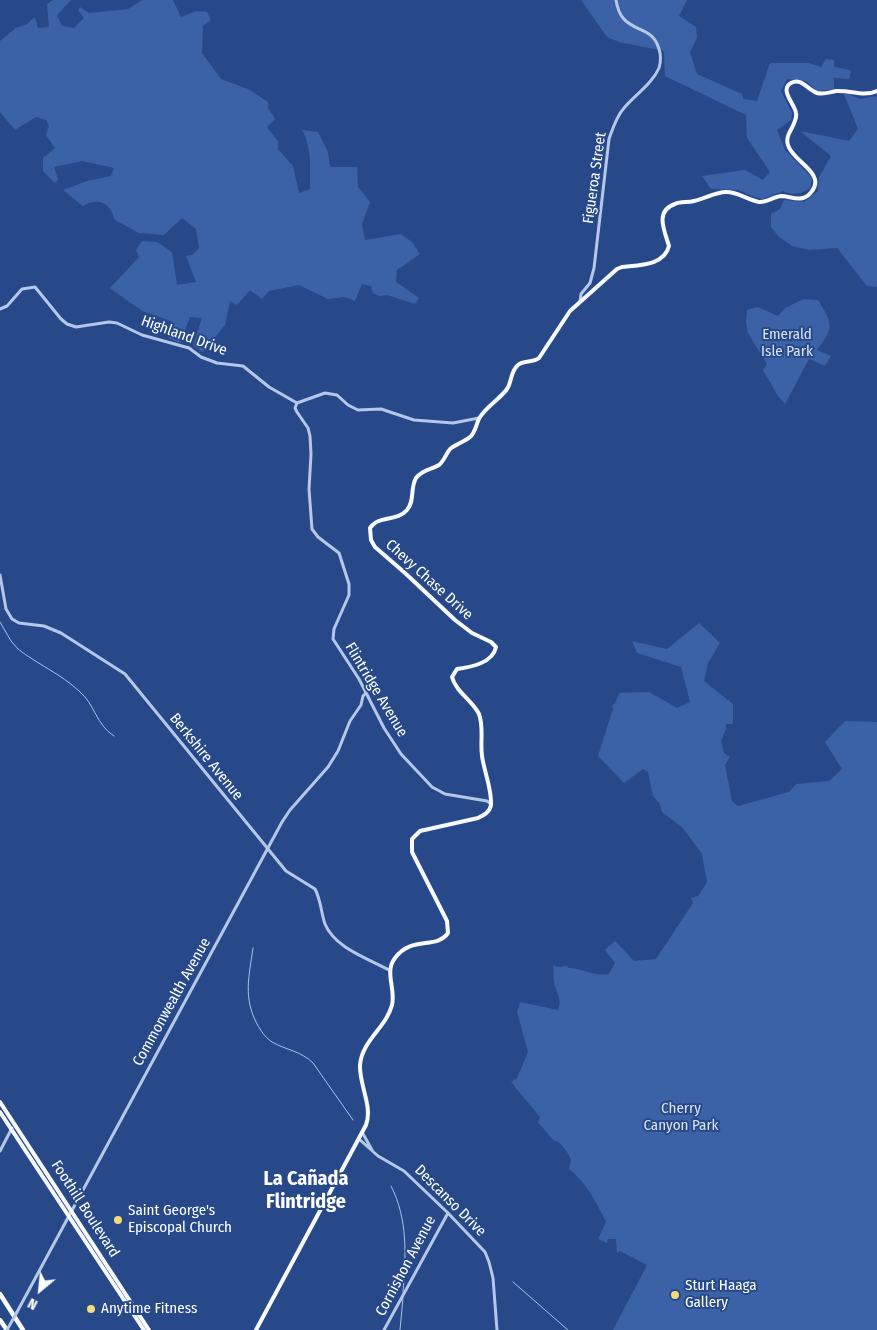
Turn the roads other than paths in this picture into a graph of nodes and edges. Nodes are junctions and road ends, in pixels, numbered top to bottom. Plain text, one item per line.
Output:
1 (616, 0) edge
2 (877, 91) edge
3 (580, 302) junction
4 (0, 309) edge
5 (297, 403) junction
6 (479, 418) junction
7 (470, 419) junction
8 (476, 426) junction
9 (0, 575) edge
10 (366, 693) junction
11 (491, 804) junction
12 (267, 849) junction
13 (389, 970) junction
14 (0, 1102) edge
15 (0, 1112) edge
16 (15, 1123) junction
17 (12, 1129) junction
18 (362, 1132) junction
19 (359, 1139) junction
20 (372, 1150) junction
21 (0, 1151) edge
22 (72, 1211) junction
23 (448, 1214) junction
24 (69, 1215) junction
25 (0, 1294) edge
26 (16, 1315) junction
27 (0, 1320) edge
28 (6, 1330) edge
29 (24, 1330) edge
30 (144, 1330) edge
31 (149, 1330) edge
32 (256, 1330) edge
33 (384, 1330) edge
34 (497, 1330) edge

1 - 3 street, Figueroa Street
2 - 3 main road, Chevy Chase Drive
3 - 6 main road, Chevy Chase Drive
4 - 5 street, Highland Drive
5 - 7 street
5 - 10 street, Flintridge Avenue
6 - 7 street
6 - 8 main road, Chevy Chase Drive
7 - 8 street
8 - 11 main road, Chevy Chase Drive
9 - 12 street, Berkshire Avenue
10 - 11 street, Flintridge Avenue
10 - 12 street, Commonwealth Avenue
11 - 13 main road
12 - 13 street, Berkshire Avenue
12 - 22 street, Commonwealth Avenue
13 - 18 main road
14 - 16 main road, Foothill Boulevard
15 - 17 main road, Foothill Boulevard
16 - 17 street
16 - 22 main road, Foothill Boulevard
17 - 21 street
17 - 24 main road, Foothill Boulevard
18 - 19 main road
18 - 20 street
19 - 20 street, Descanso Drive
19 - 32 main road
20 - 23 street, Descanso Drive
22 - 24 street, Commonwealth Avenue
22 - 31 main road, Foothill Boulevard
23 - 33 street, Cornishon Avenue
23 - 34 street, Descanso Drive
24 - 26 street, Commonwealth Avenue
24 - 30 main road, Foothill Boulevard
25 - 26 highway
26 - 28 street, Commonwealth Avenue, bridge
26 - 29 highway
27 - 28 highway

